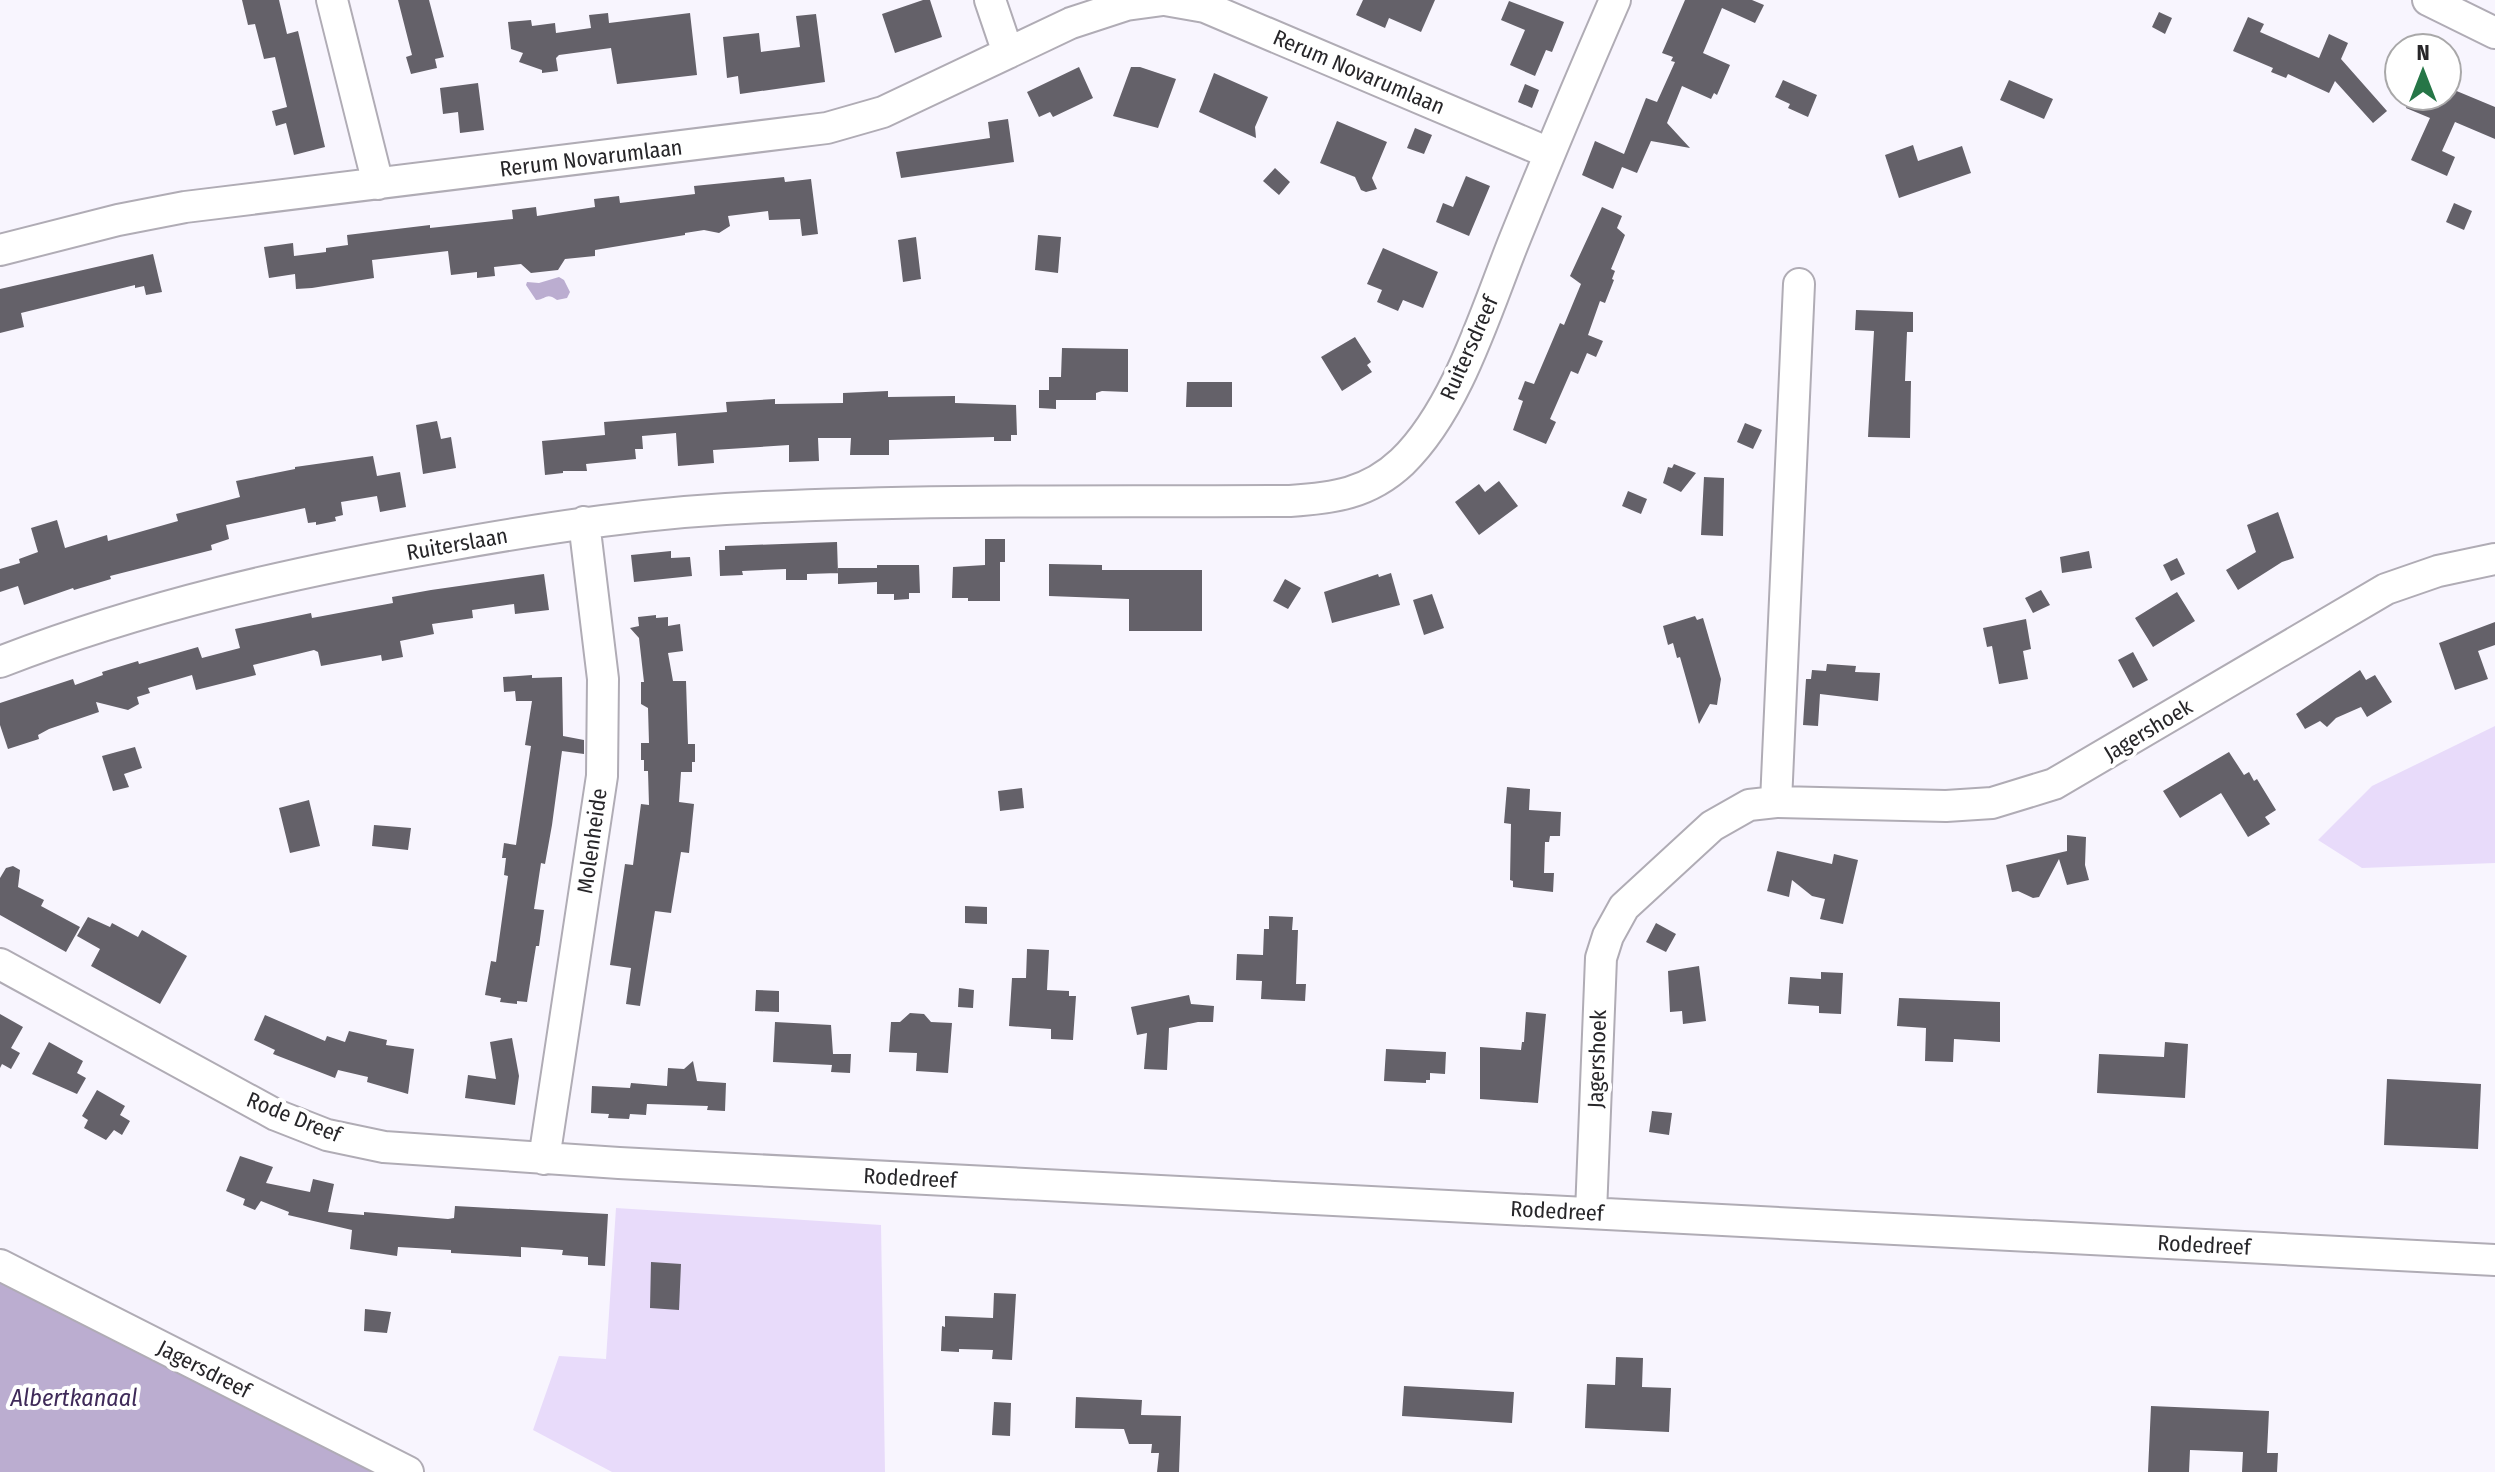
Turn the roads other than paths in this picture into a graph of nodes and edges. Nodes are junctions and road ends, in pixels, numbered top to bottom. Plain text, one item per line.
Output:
1 (332, 0) edge
2 (990, 0) edge
3 (1164, 0) edge
4 (1615, 0) edge
5 (2428, 0) edge
6 (2495, 33) edge
7 (1008, 53) junction
8 (1549, 153) junction
9 (378, 184) junction
10 (0, 250) edge
11 (1799, 284) dead end
12 (928, 503) joint
13 (584, 522) junction
14 (2495, 559) edge
15 (0, 662) edge
16 (1776, 802) junction
17 (0, 964) edge
18 (544, 1159) junction
19 (619, 1163) joint
20 (1591, 1213) junction
21 (2495, 1260) edge
22 (0, 1265) edge
23 (408, 1472) edge

1 - 9 street
2 - 7 street
3 - 7 street, Rerum Novarumlaan
3 - 8 street, Rerum Novarumlaan
4 - 8 street, Ruitersdreef
5 - 6 street
7 - 9 street, Rerum Novarumlaan
8 - 12 street, Ruitersdreef
9 - 10 street, Rerum Novarumlaan
11 - 16 street
12 - 13 street, Ruiterslaan
13 - 15 street, Ruiterslaan
13 - 18 street, Molenheide
14 - 16 street, Jagershoek
16 - 20 street, Jagershoek
17 - 18 street, Rode Dreef
18 - 19 street, Rode Dreef
19 - 20 street, Rodedreef
20 - 21 street, Rodedreef
22 - 23 street, Jagersdreef

